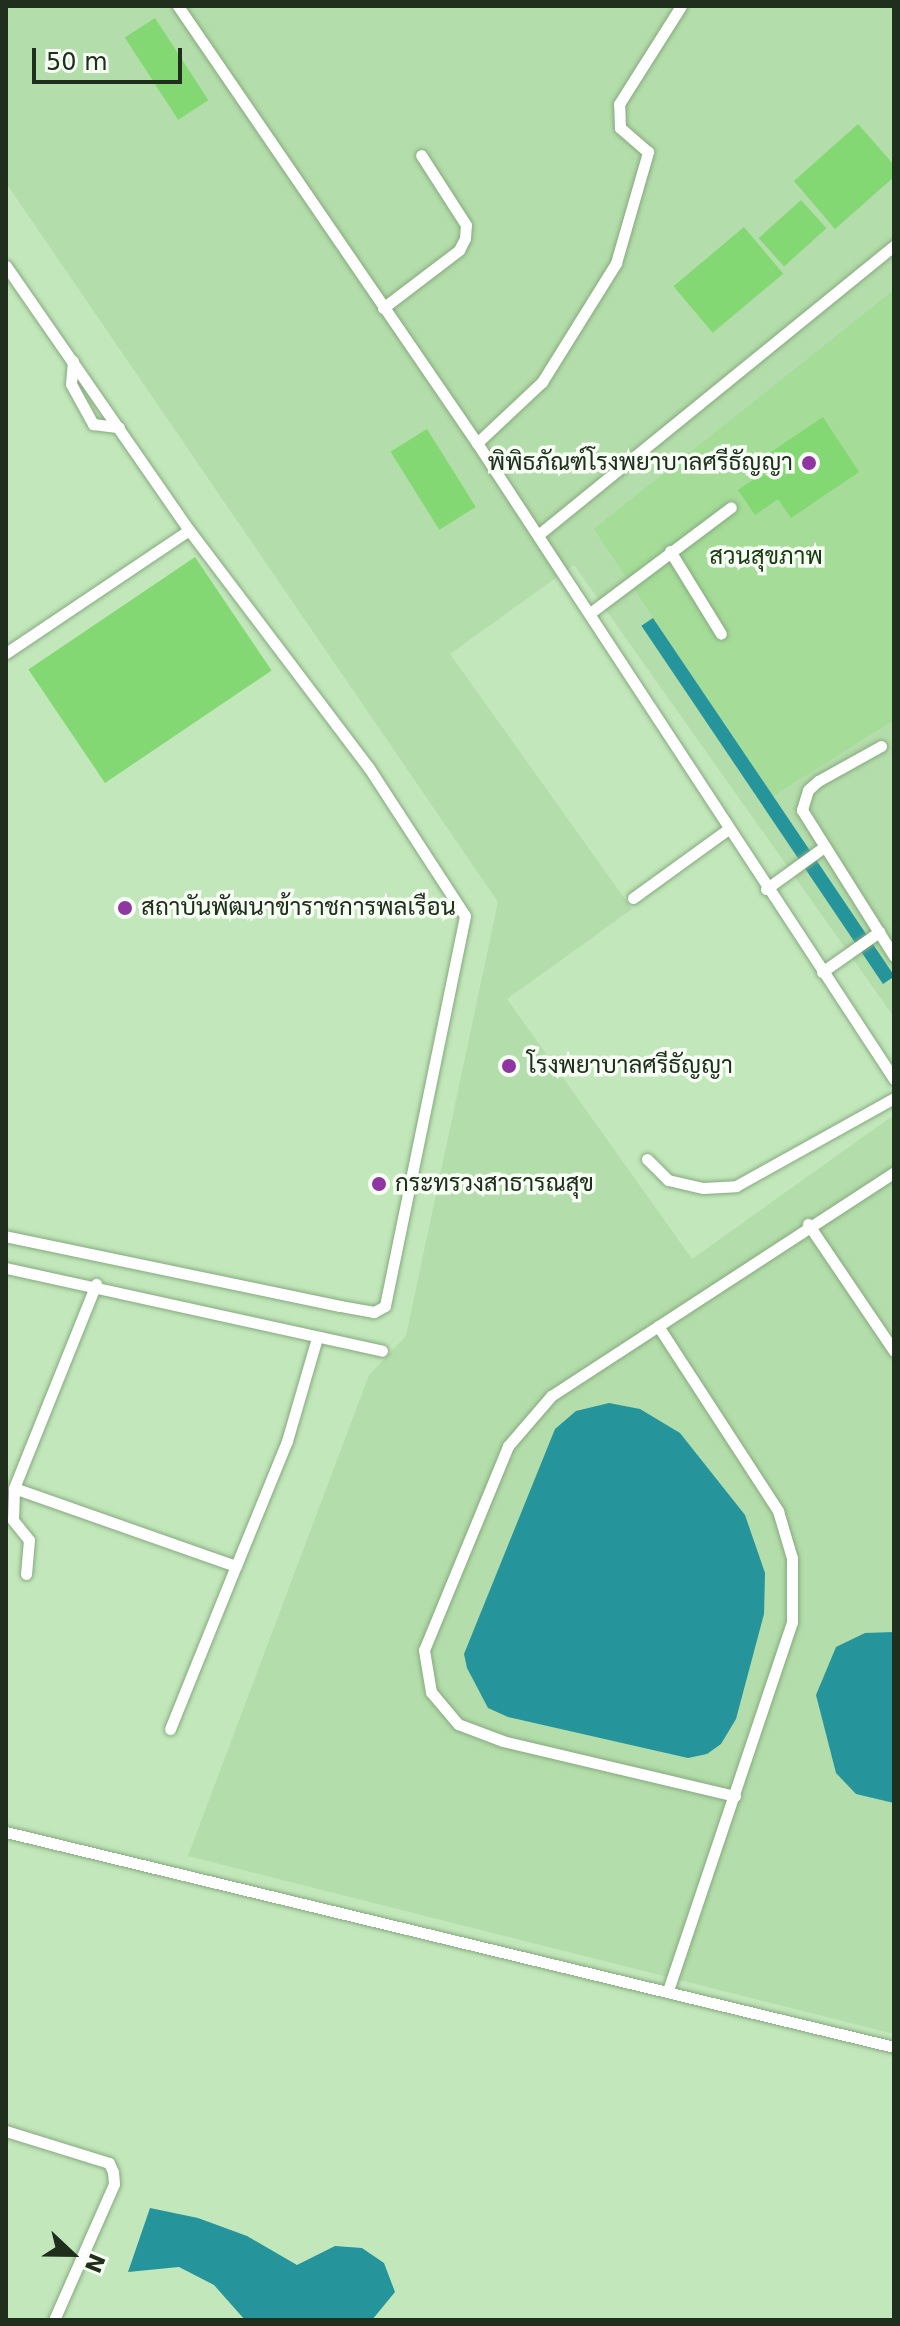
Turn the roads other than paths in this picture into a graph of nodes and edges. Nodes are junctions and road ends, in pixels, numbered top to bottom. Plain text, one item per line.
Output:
1 (178, 6) edge
2 (681, 6) edge
3 (421, 155) dead end
4 (894, 246) edge
5 (6, 266) edge
6 (383, 308) junction
7 (73, 361) junction
8 (119, 427) junction
9 (477, 443) junction
10 (731, 507) dead end
11 (189, 530) junction
12 (538, 535) junction
13 (670, 551) junction
14 (590, 613) junction
15 (721, 634) dead end
16 (6, 653) edge
17 (881, 746) dead end
18 (727, 830) junction
19 (820, 850) junction
20 (766, 889) junction
21 (633, 898) dead end
22 (876, 934) junction
23 (894, 956) edge
24 (822, 972) junction
25 (894, 1079) edge
26 (894, 1098) edge
27 (647, 1159) dead end
28 (894, 1172) edge
29 (808, 1224) junction
30 (6, 1236) edge
31 (6, 1268) edge
32 (96, 1284) junction
33 (658, 1326) junction
34 (317, 1338) junction
35 (382, 1351) dead end
36 (894, 1351) edge
37 (14, 1488) junction
38 (236, 1566) junction
39 (26, 1574) dead end
40 (170, 1729) dead end
41 (735, 1796) junction
42 (6, 1832) edge
43 (668, 1990) junction
44 (894, 2047) edge
45 (6, 2131) edge
46 (54, 2320) edge

1 - 6 lane
2 - 9 lane
3 - 6 lane
4 - 12 lane
5 - 7 lane
6 - 9 lane
7 - 8 lane
7 - 8 lane
8 - 11 lane
9 - 12 lane
10 - 13 lane
11 - 16 lane
11 - 30 lane
12 - 14 lane
13 - 14 lane
13 - 15 lane
14 - 18 lane
17 - 19 lane
18 - 20 lane
18 - 21 lane
19 - 20 lane
19 - 22 lane
20 - 24 lane
22 - 23 lane
22 - 24 lane
24 - 25 lane
26 - 27 lane
28 - 29 lane
29 - 33 lane
29 - 36 lane
31 - 32 lane
32 - 34 lane
32 - 37 lane
33 - 41 lane
33 - 41 lane
34 - 35 lane
34 - 38 lane
37 - 38 lane
37 - 39 lane
38 - 40 lane
41 - 43 lane
42 - 43 lane
43 - 44 lane
45 - 46 lane

